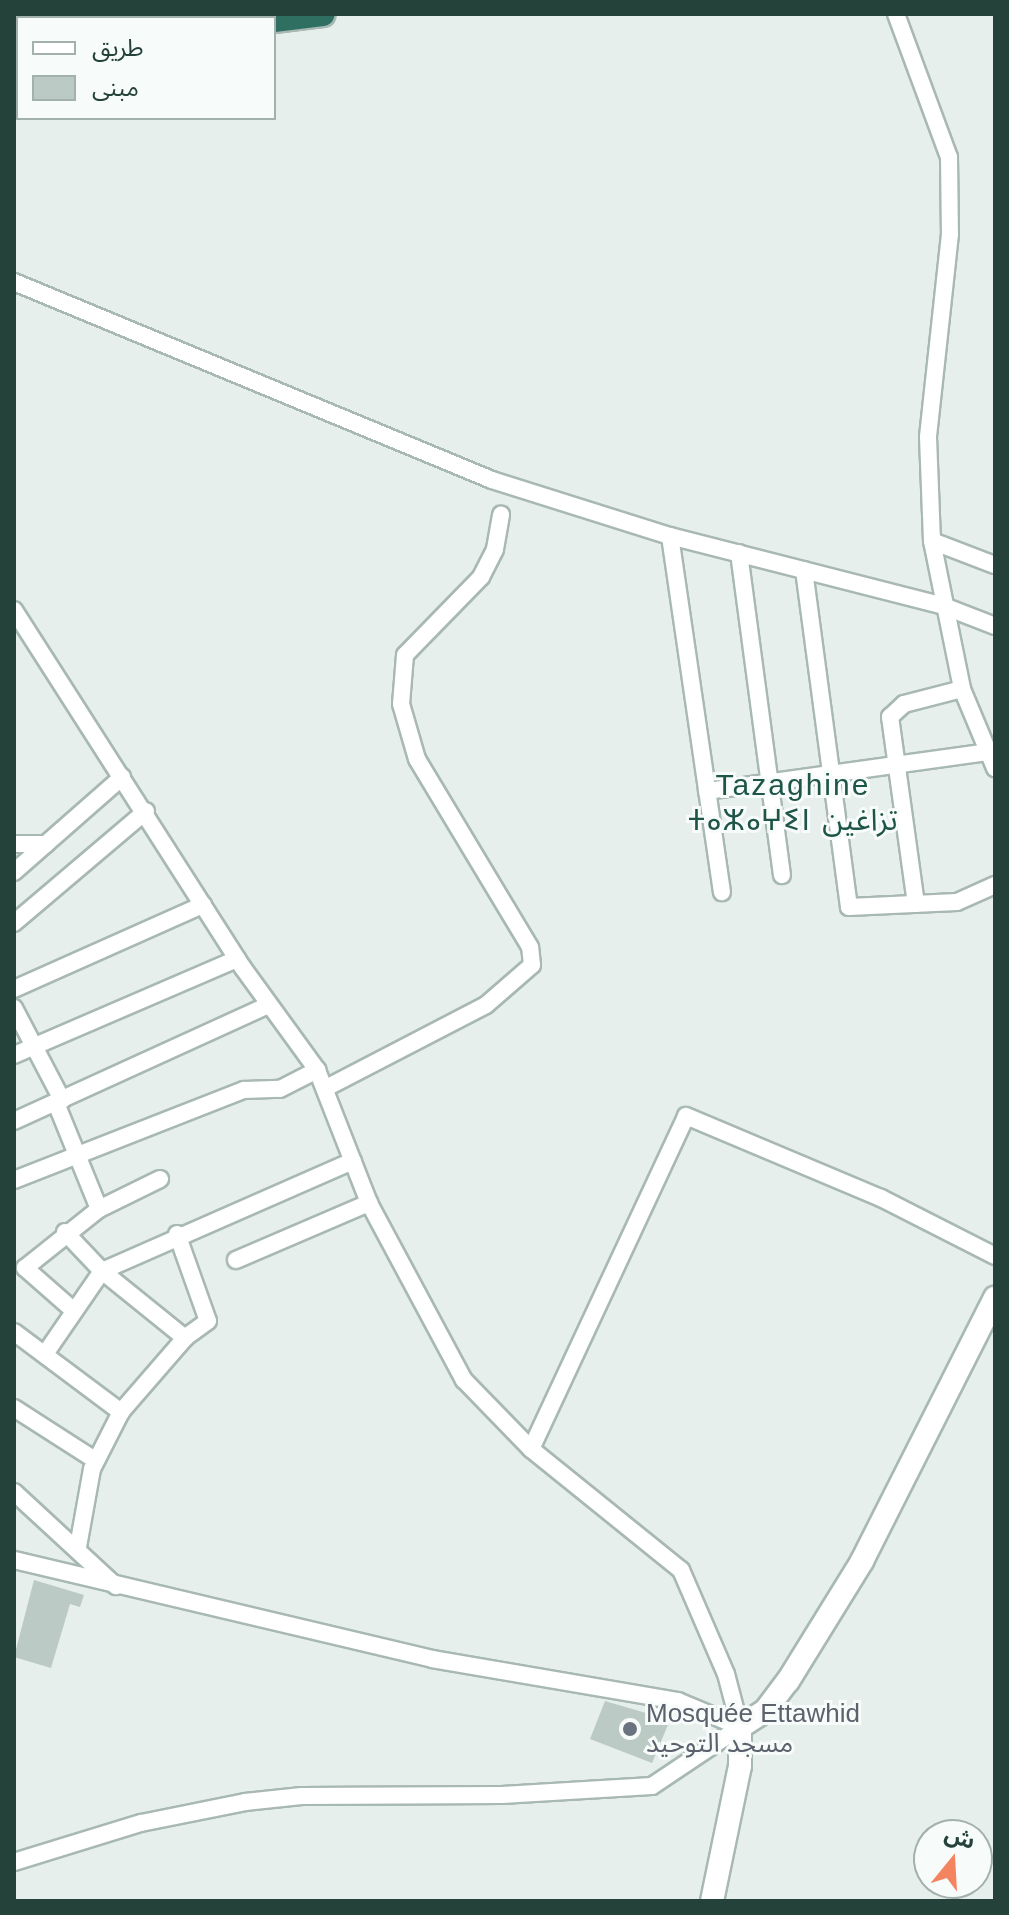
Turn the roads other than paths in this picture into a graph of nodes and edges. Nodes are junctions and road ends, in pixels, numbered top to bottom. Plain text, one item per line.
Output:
1 (323, 14) edge
2 (896, 14) edge
3 (276, 20) edge
4 (14, 282) edge
5 (501, 515) dead end
6 (670, 536) junction
7 (932, 541) junction
8 (739, 553) junction
9 (995, 565) edge
10 (804, 570) junction
11 (941, 605) junction
12 (14, 610) edge
13 (995, 626) edge
14 (19, 630) edge
15 (962, 689) junction
16 (992, 760) edge
17 (894, 768) junction
18 (830, 776) junction
19 (122, 777) junction
20 (768, 785) junction
21 (707, 791) junction
22 (146, 811) junction
23 (14, 844) edge
24 (46, 844) junction
25 (14, 872) edge
26 (782, 875) dead end
27 (995, 885) edge
28 (722, 892) dead end
29 (916, 904) junction
30 (203, 905) junction
31 (14, 923) edge
32 (237, 959) junction
33 (14, 989) edge
34 (268, 1005) junction
35 (14, 1008) edge
36 (32, 1048) junction
37 (14, 1055) edge
38 (317, 1070) junction
39 (326, 1088) junction
40 (59, 1101) junction
41 (14, 1121) edge
42 (79, 1153) junction
43 (353, 1161) junction
44 (160, 1179) dead end
45 (14, 1180) edge
46 (369, 1203) junction
47 (99, 1209) junction
48 (65, 1232) junction
49 (177, 1234) junction
50 (995, 1256) edge
51 (236, 1260) dead end
52 (102, 1271) junction
53 (995, 1298) edge
54 (73, 1310) junction
55 (16, 1338) edge
56 (185, 1338) junction
57 (45, 1354) junction
58 (14, 1408) edge
59 (121, 1412) junction
60 (531, 1449) junction
61 (95, 1460) junction
62 (14, 1492) edge
63 (78, 1547) junction
64 (14, 1560) edge
65 (117, 1587) junction
66 (740, 1727) junction
67 (14, 1862) edge
68 (712, 1901) edge

1 - 3 highway
2 - 7 street
4 - 6 street
5 - 39 street
6 - 8 street
6 - 21 street
7 - 9 street
7 - 11 street
8 - 10 street
8 - 20 street
10 - 11 street
10 - 18 street
11 - 13 street
11 - 15 street
12 - 14 street
14 - 19 street
15 - 16 street
15 - 17 street
16 - 17 street
17 - 18 street
17 - 29 street
18 - 20 street
18 - 29 street
19 - 22 street
19 - 24 street
20 - 21 street
20 - 26 street
21 - 28 street
22 - 30 street
22 - 31 street
23 - 24 street
24 - 25 street
27 - 29 street
30 - 32 street
30 - 33 street
32 - 34 street
32 - 36 street
34 - 38 street
34 - 40 street
35 - 36 street
36 - 37 street
36 - 40 street
38 - 39 street
38 - 42 street
39 - 43 street
40 - 41 street
40 - 42 street
42 - 45 street
42 - 47 street
43 - 46 street
43 - 49 street
44 - 47 street
46 - 51 street
46 - 60 street
47 - 48 street
48 - 52 street
48 - 54 street
49 - 52 street
49 - 56 street
50 - 60 street
52 - 54 street
52 - 56 street
53 - 66 street
54 - 57 street
55 - 57 street
56 - 59 street
57 - 59 street
58 - 61 street
59 - 61 street
60 - 66 street
61 - 63 street
62 - 63 street
63 - 65 street
64 - 65 street
65 - 66 street
66 - 67 street
66 - 68 street

